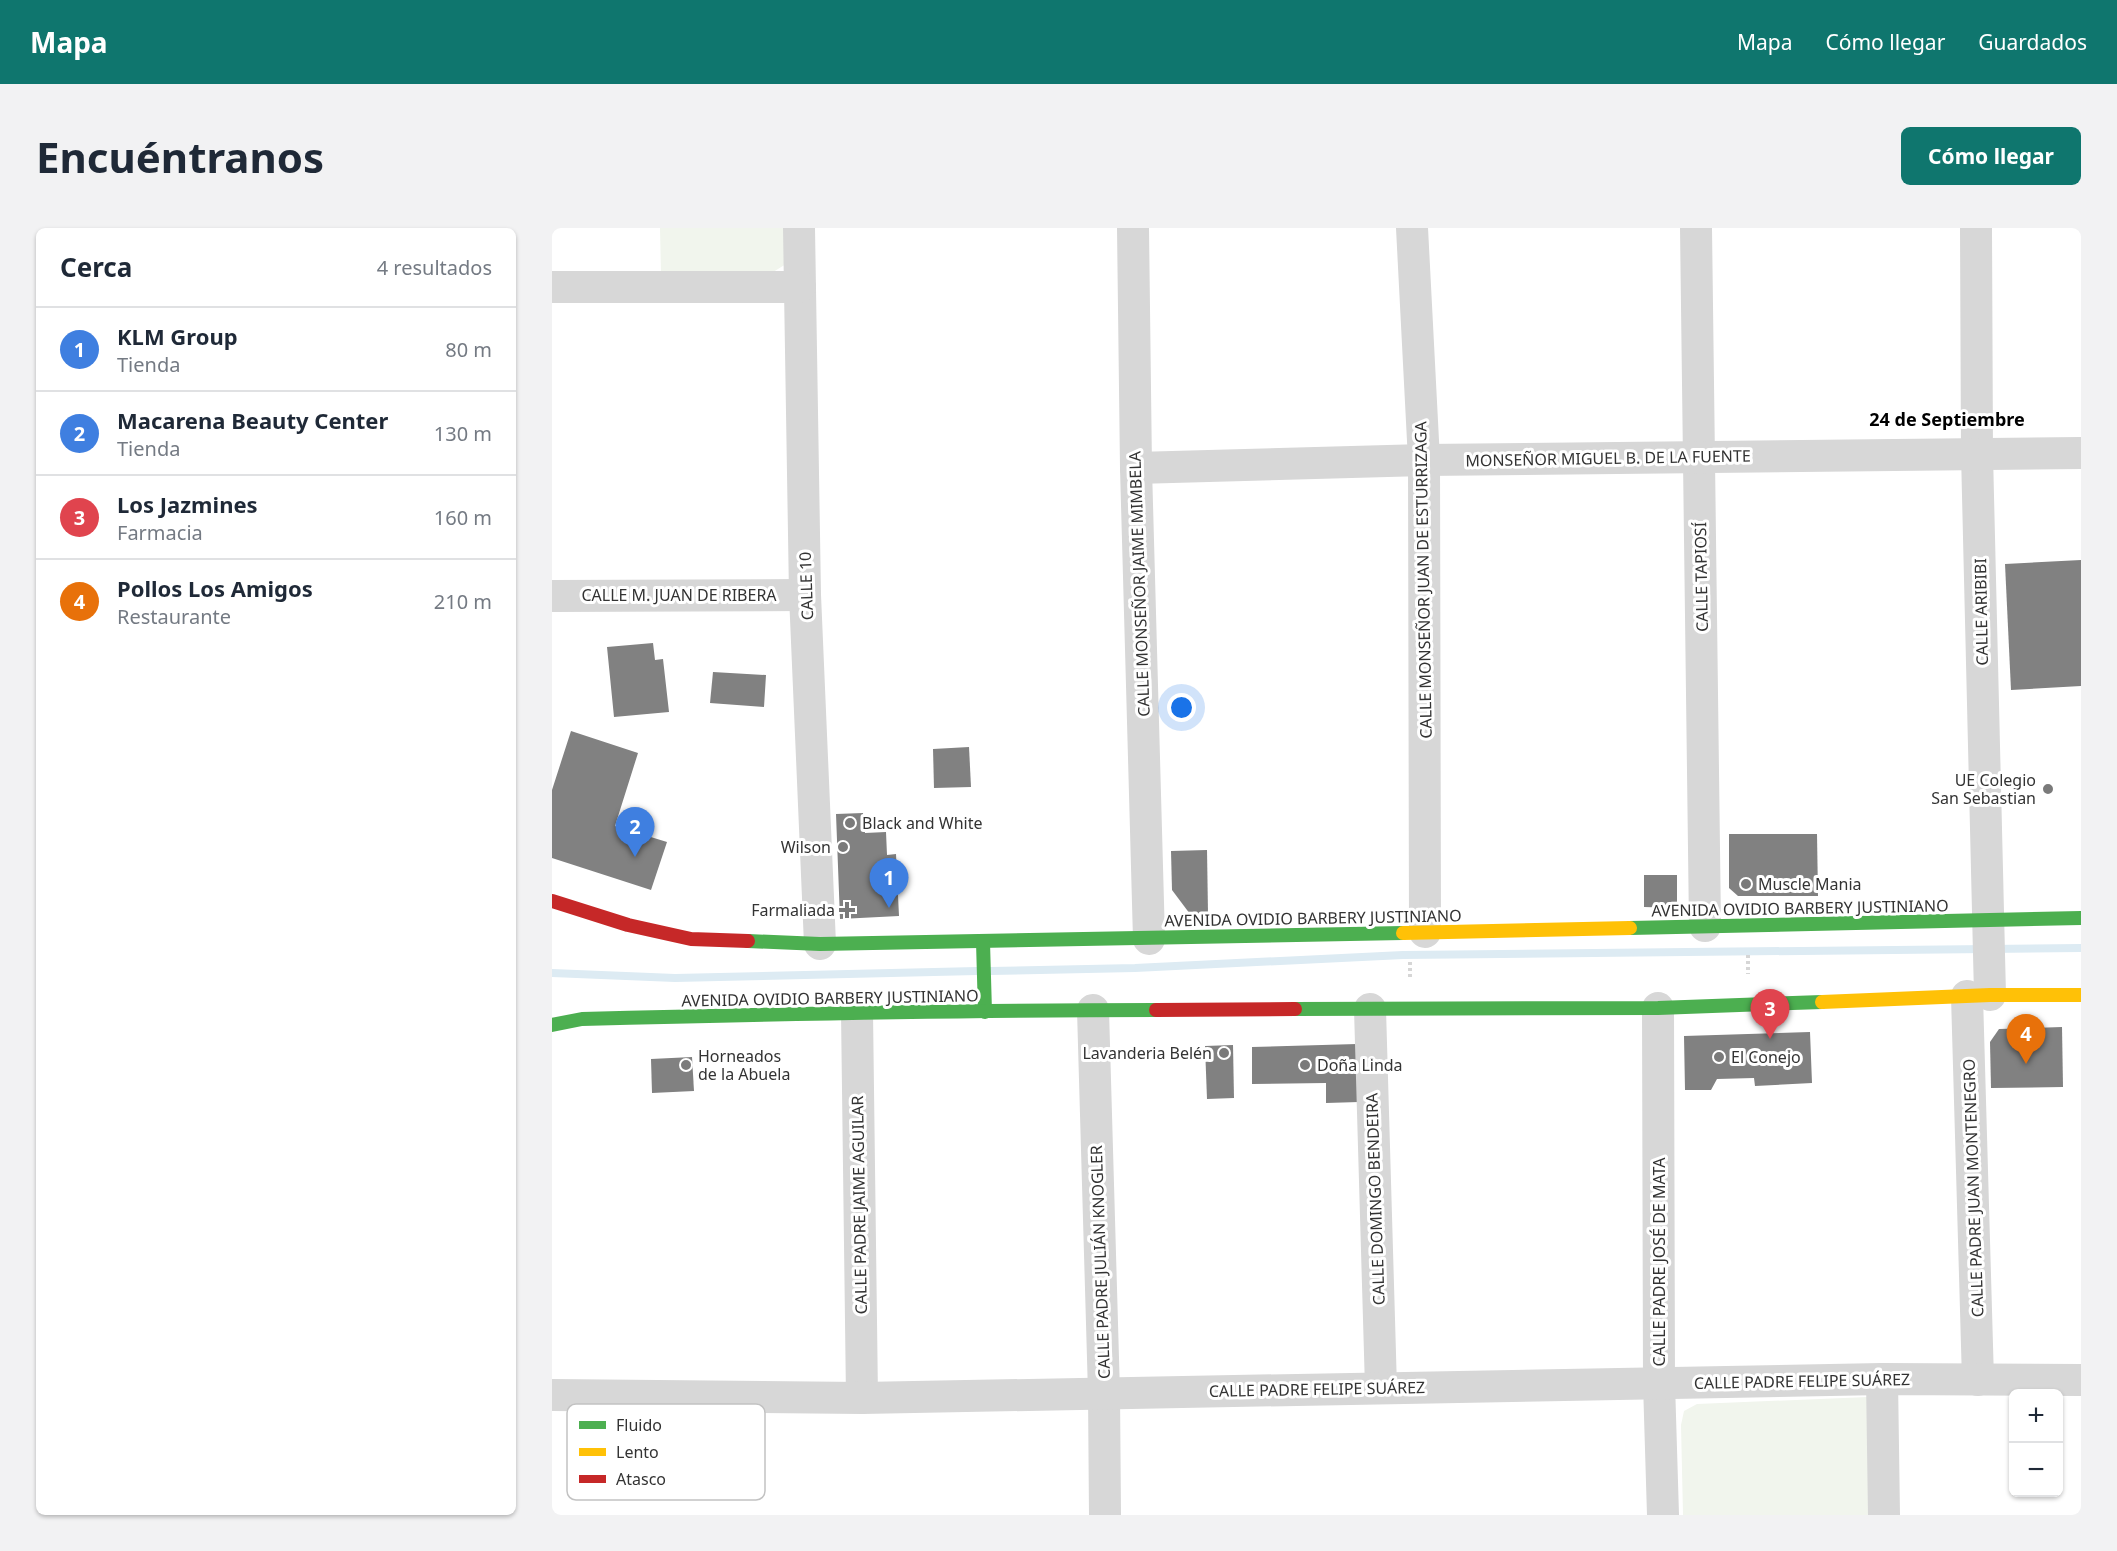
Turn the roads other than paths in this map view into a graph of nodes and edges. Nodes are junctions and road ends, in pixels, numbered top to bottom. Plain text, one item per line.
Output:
1 (799, 228) edge
2 (1133, 228) edge
3 (1412, 228) edge
4 (1696, 228) edge
5 (1976, 228) edge
6 (552, 287) edge
7 (800, 287) junction
8 (2081, 453) edge
9 (1977, 454) junction
10 (1700, 457) junction
11 (1424, 460) junction
12 (1136, 468) junction
13 (805, 595) junction
14 (552, 596) edge
15 (552, 902) edge
16 (2081, 918) edge
17 (1705, 926) junction
18 (1989, 928) junction
19 (1425, 932) junction
20 (1149, 939) junction
21 (820, 944) junction
22 (983, 947) junction
23 (1982, 991) junction
24 (2081, 994) edge
25 (985, 1007) junction
26 (1658, 1008) junction
27 (1370, 1009) junction
28 (1092, 1010) junction
29 (857, 1012) junction
30 (552, 1025) edge
31 (1882, 1379) junction
32 (1978, 1380) junction
33 (2081, 1380) edge
34 (1659, 1383) junction
35 (1381, 1388) junction
36 (1104, 1393) junction
37 (552, 1395) edge
38 (862, 1398) junction
39 (1105, 1515) edge
40 (1663, 1515) edge
41 (1884, 1515) edge

1 - 7 street, CALLE 10
2 - 12 street, CALLE MONSEÑOR JAIME MIMBELA
3 - 11 street, CALLE MONSEÑOR JUAN DE ESTURRIZAGA
4 - 10 street, CALLE TAPIOSÍ
5 - 9 street, CALLE ARIBIBI
6 - 7 street
7 - 13 street, CALLE 10
8 - 9 street, MONSEÑOR MIGUEL B. DE LA FUENTE
9 - 10 street, MONSEÑOR MIGUEL B. DE LA FUENTE
9 - 18 street, CALLE ARIBIBI
10 - 11 street, MONSEÑOR MIGUEL B. DE LA FUENTE
10 - 17 street, CALLE TAPIOSÍ
11 - 12 street, MONSEÑOR MIGUEL B. DE LA FUENTE
11 - 19 street, CALLE MONSEÑOR JUAN DE ESTURRIZAGA
12 - 20 street, CALLE MONSEÑOR JAIME MIMBELA
13 - 14 street, CALLE M. JUAN DE RIBERA
13 - 21 street, CALLE 10
15 - 21 street, AVENIDA OVIDIO BARBERY JUSTINIANO
16 - 18 street, AVENIDA OVIDIO BARBERY JUSTINIANO
17 - 18 street, AVENIDA OVIDIO BARBERY JUSTINIANO
17 - 19 street, AVENIDA OVIDIO BARBERY JUSTINIANO
18 - 23 street, CALLE ARIBIBI
19 - 20 street, AVENIDA OVIDIO BARBERY JUSTINIANO
20 - 22 street, AVENIDA OVIDIO BARBERY JUSTINIANO
21 - 22 street, AVENIDA OVIDIO BARBERY JUSTINIANO
22 - 25 street
23 - 24 street, AVENIDA OVIDIO BARBERY JUSTINIANO
23 - 26 street, AVENIDA OVIDIO BARBERY JUSTINIANO
23 - 32 street, CALLE PADRE JUAN MONTENEGRO
25 - 28 street, AVENIDA OVIDIO BARBERY JUSTINIANO
25 - 29 street, AVENIDA OVIDIO BARBERY JUSTINIANO
26 - 27 street, AVENIDA OVIDIO BARBERY JUSTINIANO
26 - 34 street, CALLE PADRE JOSÉ DE MATA
27 - 28 street, AVENIDA OVIDIO BARBERY JUSTINIANO
27 - 35 street, CALLE DOMINGO BENDEIRA
28 - 36 street, CALLE PADRE JULIÁN KNOGLER
29 - 30 street, AVENIDA OVIDIO BARBERY JUSTINIANO
29 - 38 street, CALLE PADRE JAIME AGUILAR
31 - 32 street, CALLE PADRE FELIPE SUÁREZ
31 - 34 street, CALLE PADRE FELIPE SUÁREZ
31 - 41 street
32 - 33 street, CALLE PADRE FELIPE SUÁREZ
34 - 35 street, CALLE PADRE FELIPE SUÁREZ
34 - 40 street, CALLE PADRE JOSÉ DE MATA
35 - 36 street, CALLE PADRE FELIPE SUÁREZ
36 - 38 street, CALLE PADRE FELIPE SUÁREZ
36 - 39 street, CALLE PADRE JULIÁN KNOGLER
37 - 38 street, CALLE PADRE FELIPE SUÁREZ

